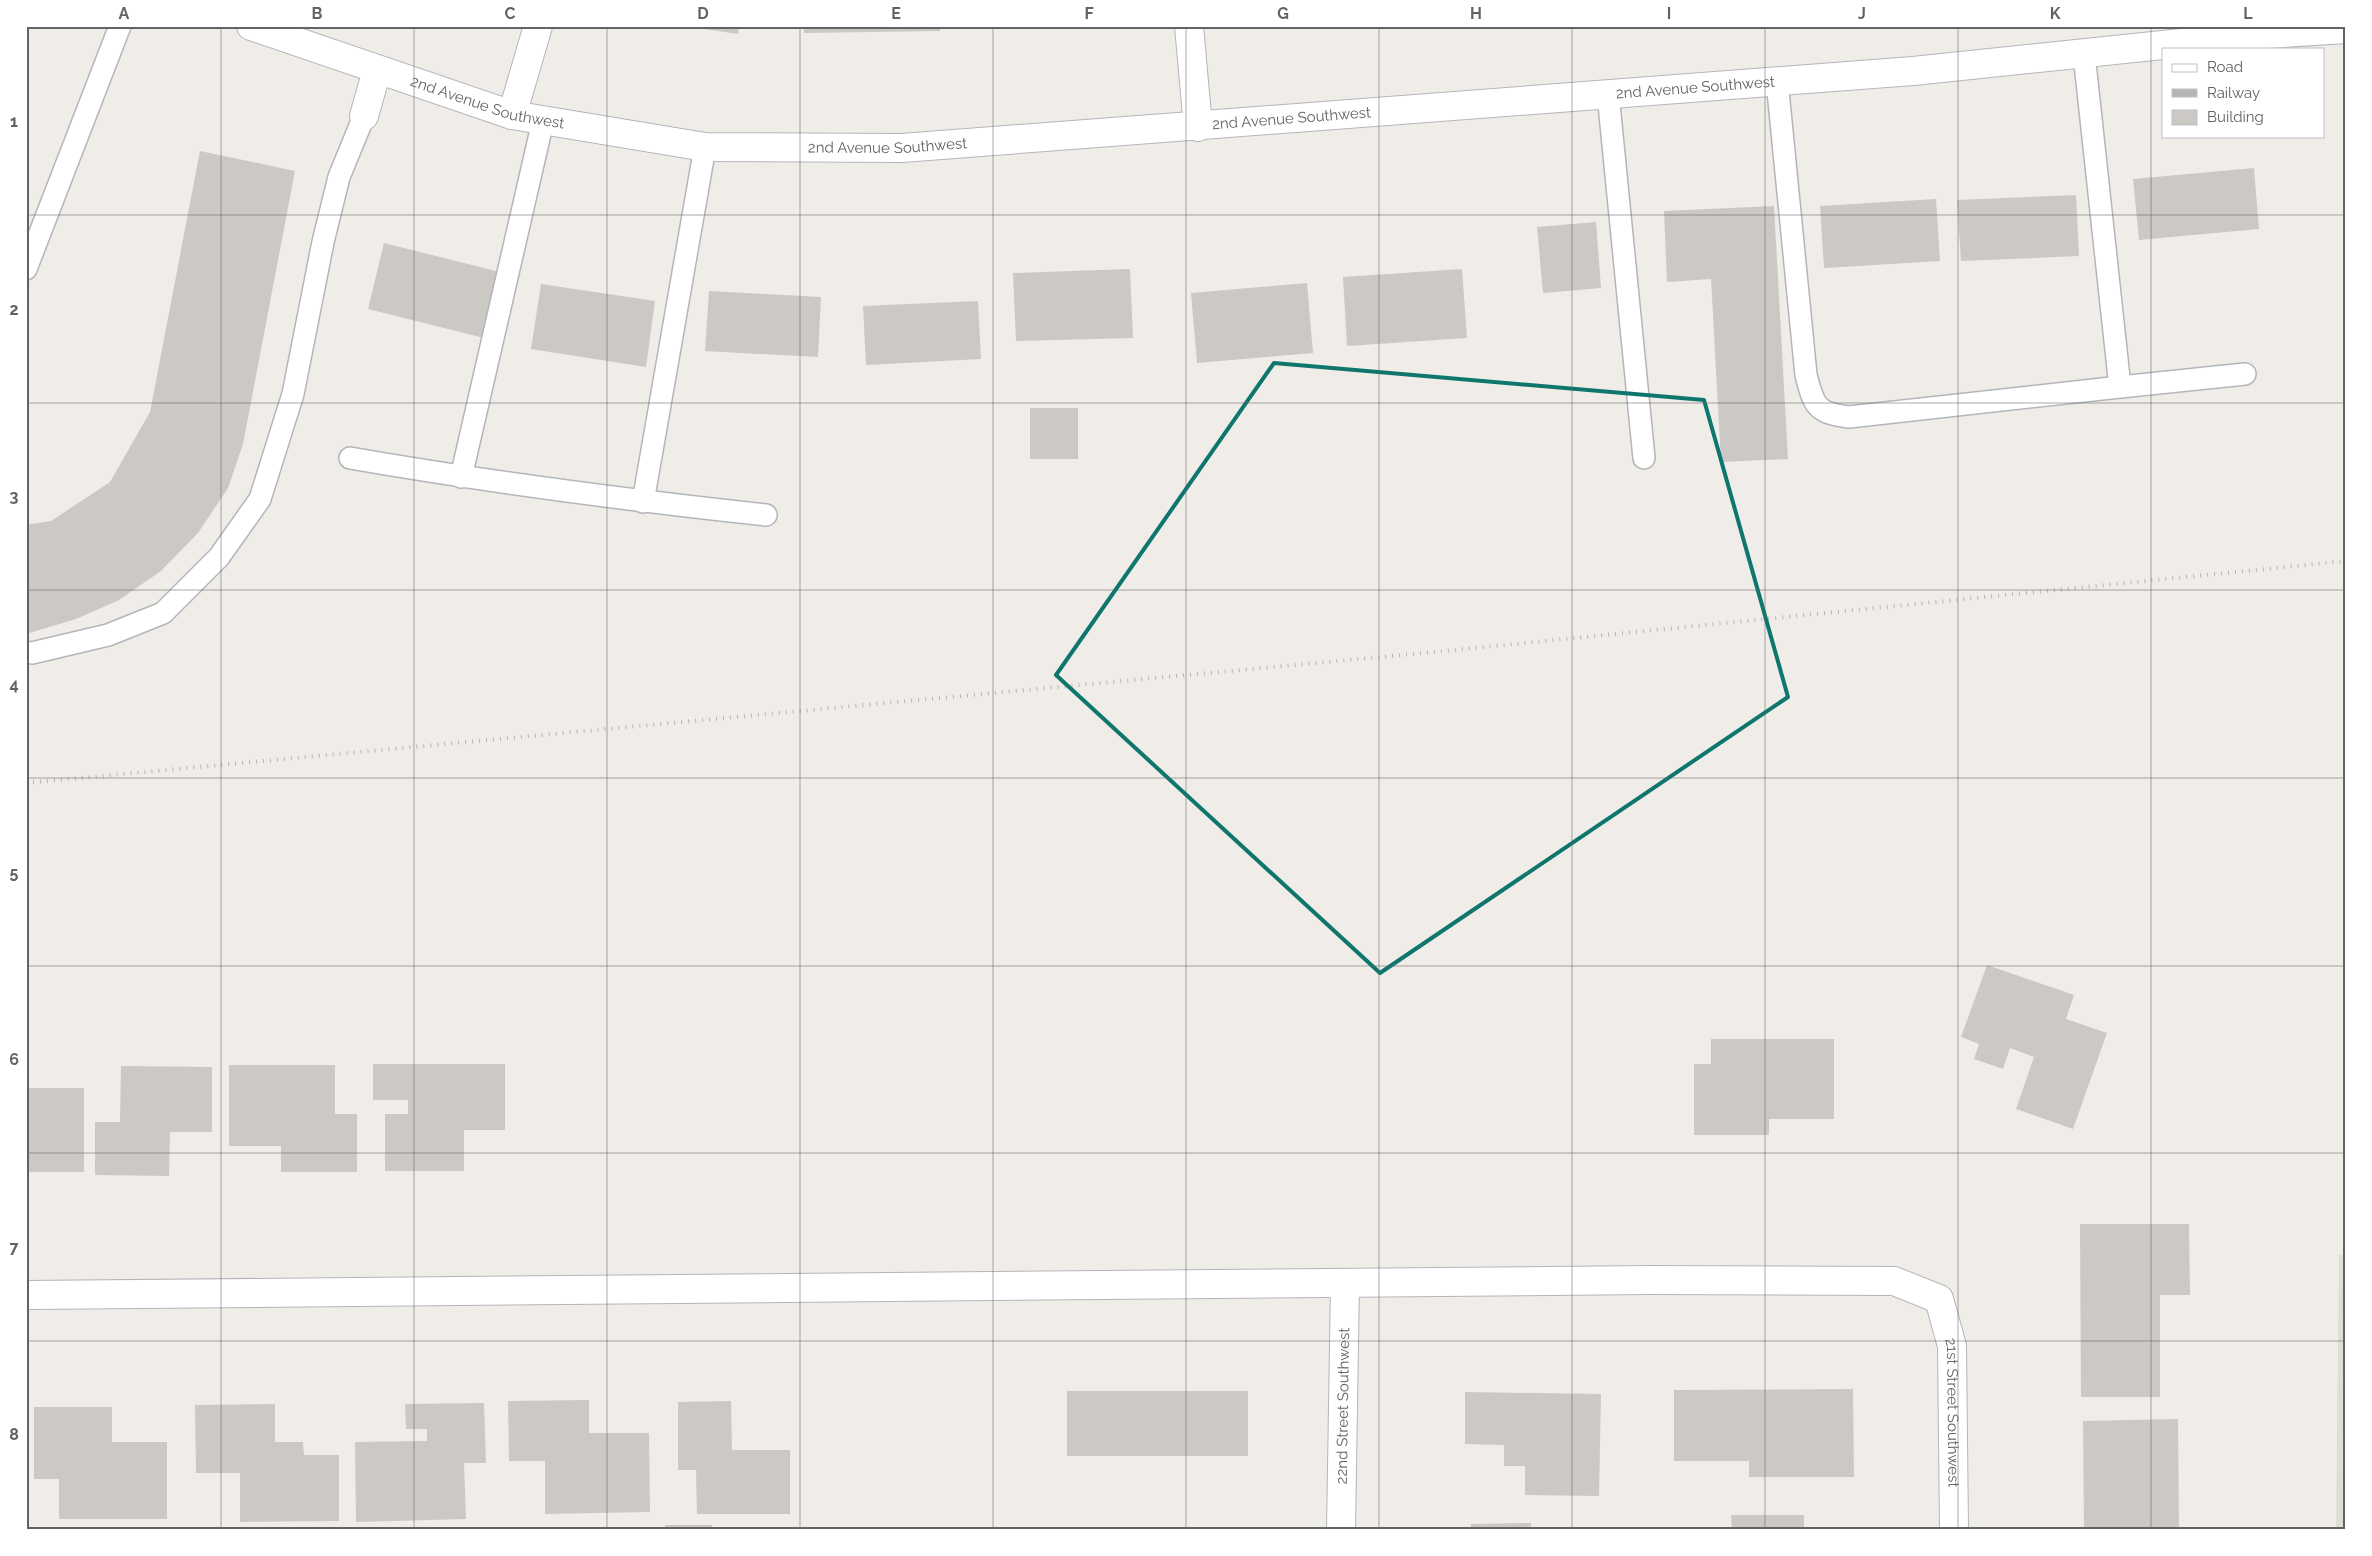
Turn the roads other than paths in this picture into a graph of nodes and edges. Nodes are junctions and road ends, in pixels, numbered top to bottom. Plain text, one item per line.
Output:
1 (120, 26) edge
2 (251, 26) edge
3 (538, 26) edge
4 (1190, 26) edge
5 (2346, 29) edge
6 (2084, 54) junction
7 (377, 70) junction
8 (1777, 81) junction
9 (1608, 94) junction
10 (512, 115) junction
11 (364, 116) joint
12 (543, 121) junction
13 (1198, 127) junction
14 (705, 148) junction
15 (26, 269) edge
16 (2244, 374) dead end
17 (2120, 387) junction
18 (350, 458) dead end
19 (1644, 458) dead end
20 (461, 477) junction
21 (643, 502) junction
22 (766, 515) dead end
23 (26, 652) edge
24 (1345, 1283) junction
25 (26, 1295) edge
26 (1341, 1530) edge
27 (1954, 1530) edge

1 - 15 lane
2 - 7 street, 2nd Avenue Southwest
3 - 10 street
4 - 13 street
5 - 6 street, 2nd Avenue Southwest
6 - 8 street, 2nd Avenue Southwest
6 - 17 lane
7 - 10 street, 2nd Avenue Southwest
7 - 11 street
8 - 9 street, 2nd Avenue Southwest
8 - 17 lane
9 - 13 street, 2nd Avenue Southwest
9 - 19 lane
10 - 12 street, 2nd Avenue Southwest
11 - 23 lane
12 - 14 street, 2nd Avenue Southwest
12 - 20 lane
13 - 14 street, 2nd Avenue Southwest
14 - 21 lane
16 - 17 lane
18 - 20 lane
20 - 21 lane
21 - 22 lane
24 - 25 street
24 - 26 street, 22nd Street Southwest
24 - 27 street, 21st Street Southwest

